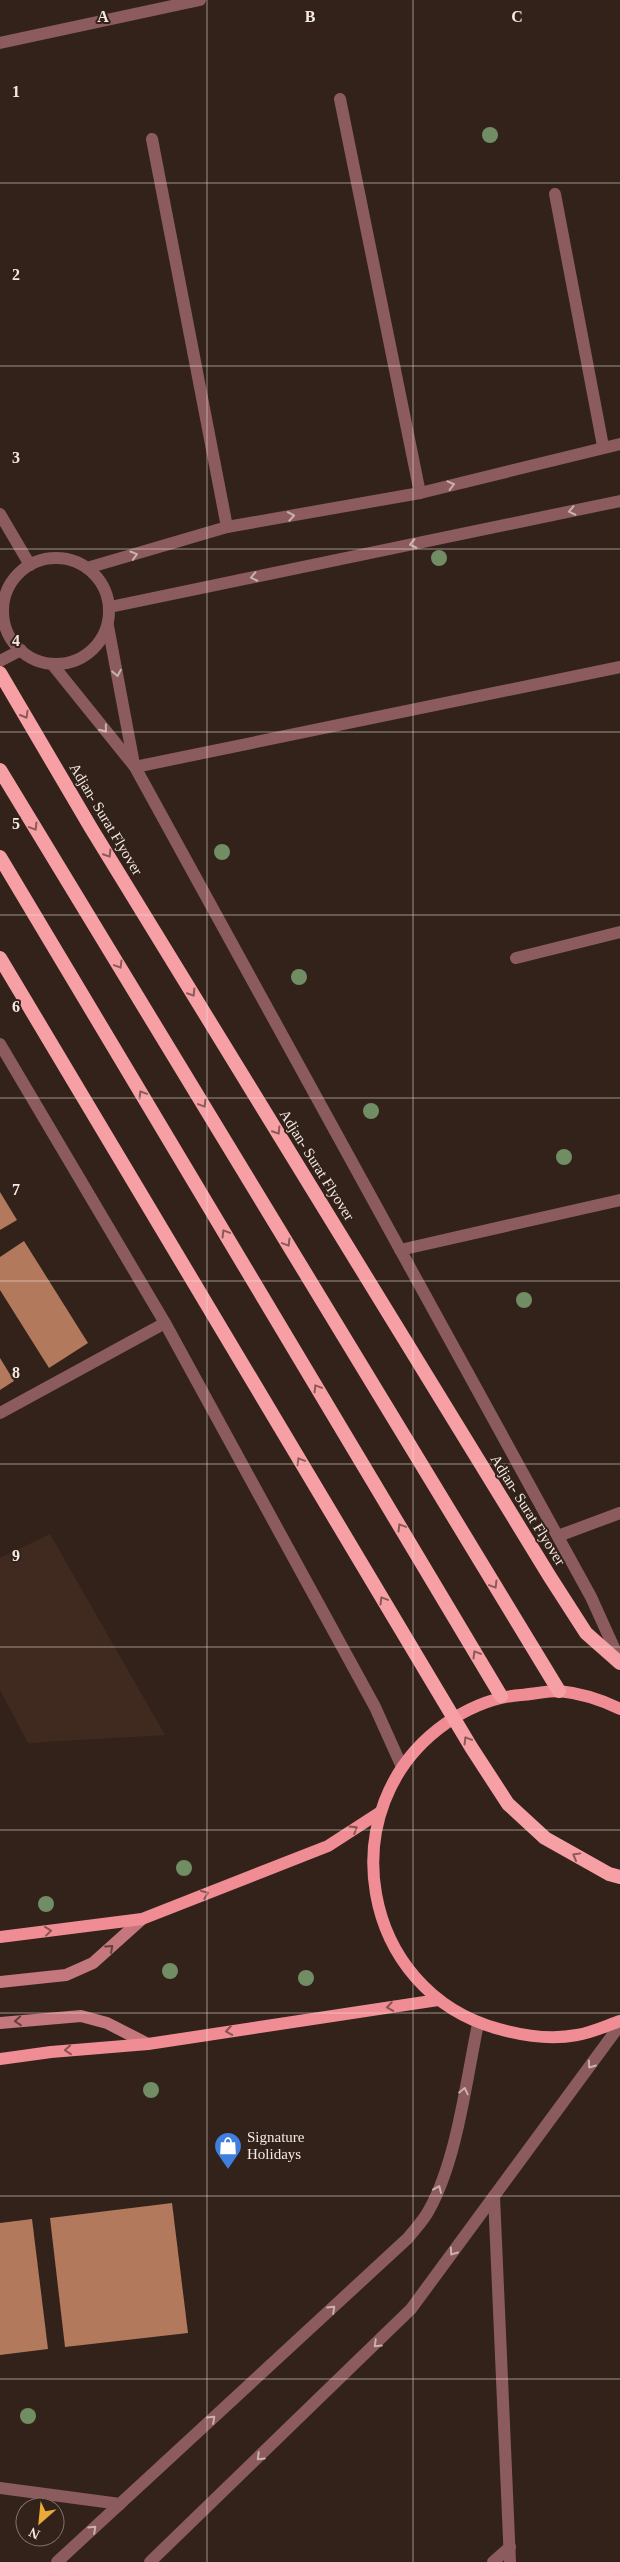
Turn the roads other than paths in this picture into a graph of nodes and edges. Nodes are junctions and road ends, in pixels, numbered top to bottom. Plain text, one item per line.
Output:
1 (200, 0) edge
2 (0, 43) edge
3 (340, 99) dead end
4 (152, 139) dead end
5 (555, 194) dead end
6 (620, 444) edge
7 (603, 446) junction
8 (420, 493) junction
9 (620, 501) edge
10 (0, 514) edge
11 (227, 527) junction
12 (30, 564) junction
13 (87, 568) junction
14 (110, 607) junction
15 (2, 608) edge
16 (108, 626) junction
17 (21, 650) junction
18 (0, 661) edge
19 (52, 664) junction
20 (620, 667) edge
21 (0, 672) edge
22 (135, 766) junction
23 (0, 770) edge
24 (0, 857) edge
25 (620, 932) edge
26 (0, 958) edge
27 (516, 958) dead end
28 (0, 1044) edge
29 (620, 1200) edge
30 (400, 1250) junction
31 (165, 1323) junction
32 (0, 1413) edge
33 (620, 1513) edge
34 (558, 1536) junction
35 (620, 1662) edge
36 (559, 1691) junction
37 (501, 1696) junction
38 (620, 1709) edge
39 (402, 1767) junction
40 (379, 1813) junction
41 (620, 1876) edge
42 (142, 1919) junction
43 (0, 1937) edge
44 (0, 1982) edge
45 (438, 2000) junction
46 (620, 2021) edge
47 (0, 2023) edge
48 (478, 2024) junction
49 (620, 2026) edge
50 (148, 2044) junction
51 (0, 2059) edge
52 (494, 2196) junction
53 (0, 2488) edge
54 (120, 2504) junction
55 (510, 2547) junction
56 (57, 2562) edge
57 (150, 2562) edge
58 (493, 2562) edge
59 (510, 2562) edge

1 - 2 street
3 - 8 street
4 - 11 street
5 - 7 street
6 - 7 street
8 -> 7 street
11 -> 8 street
9 -> 14 street
10 - 12 street
13 -> 11 street
12 - 13 street
12 - 15 street
13 - 14 street
14 - 16 street
15 - 17 street
16 - 19 street
16 -> 22 street
17 - 18 street
17 - 19 street
19 -> 22 street
20 - 22 street
21 -> 35 highway, Adjan- Surat Flyover
22 - 30 street
23 -> 36 highway
37 -> 24 highway
25 - 27 street
41 -> 26 highway
28 - 31 street
29 - 30 street
30 - 34 street
31 - 32 street
31 - 39 street
33 - 34 street
34 - 35 street
36 - 37 main road
36 - 38 main road
37 - 39 main road
39 - 40 main road
42 -> 40 main road
40 - 45 main road
43 -> 42 main road
44 -> 42 main road
45 - 48 main road
45 -> 50 main road
46 - 48 main road
50 -> 47 main road
54 -> 48 street
49 -> 52 street
50 -> 51 main road
52 - 55 street
52 -> 57 street
53 - 54 street
56 -> 54 street
55 - 58 street
55 - 59 street

